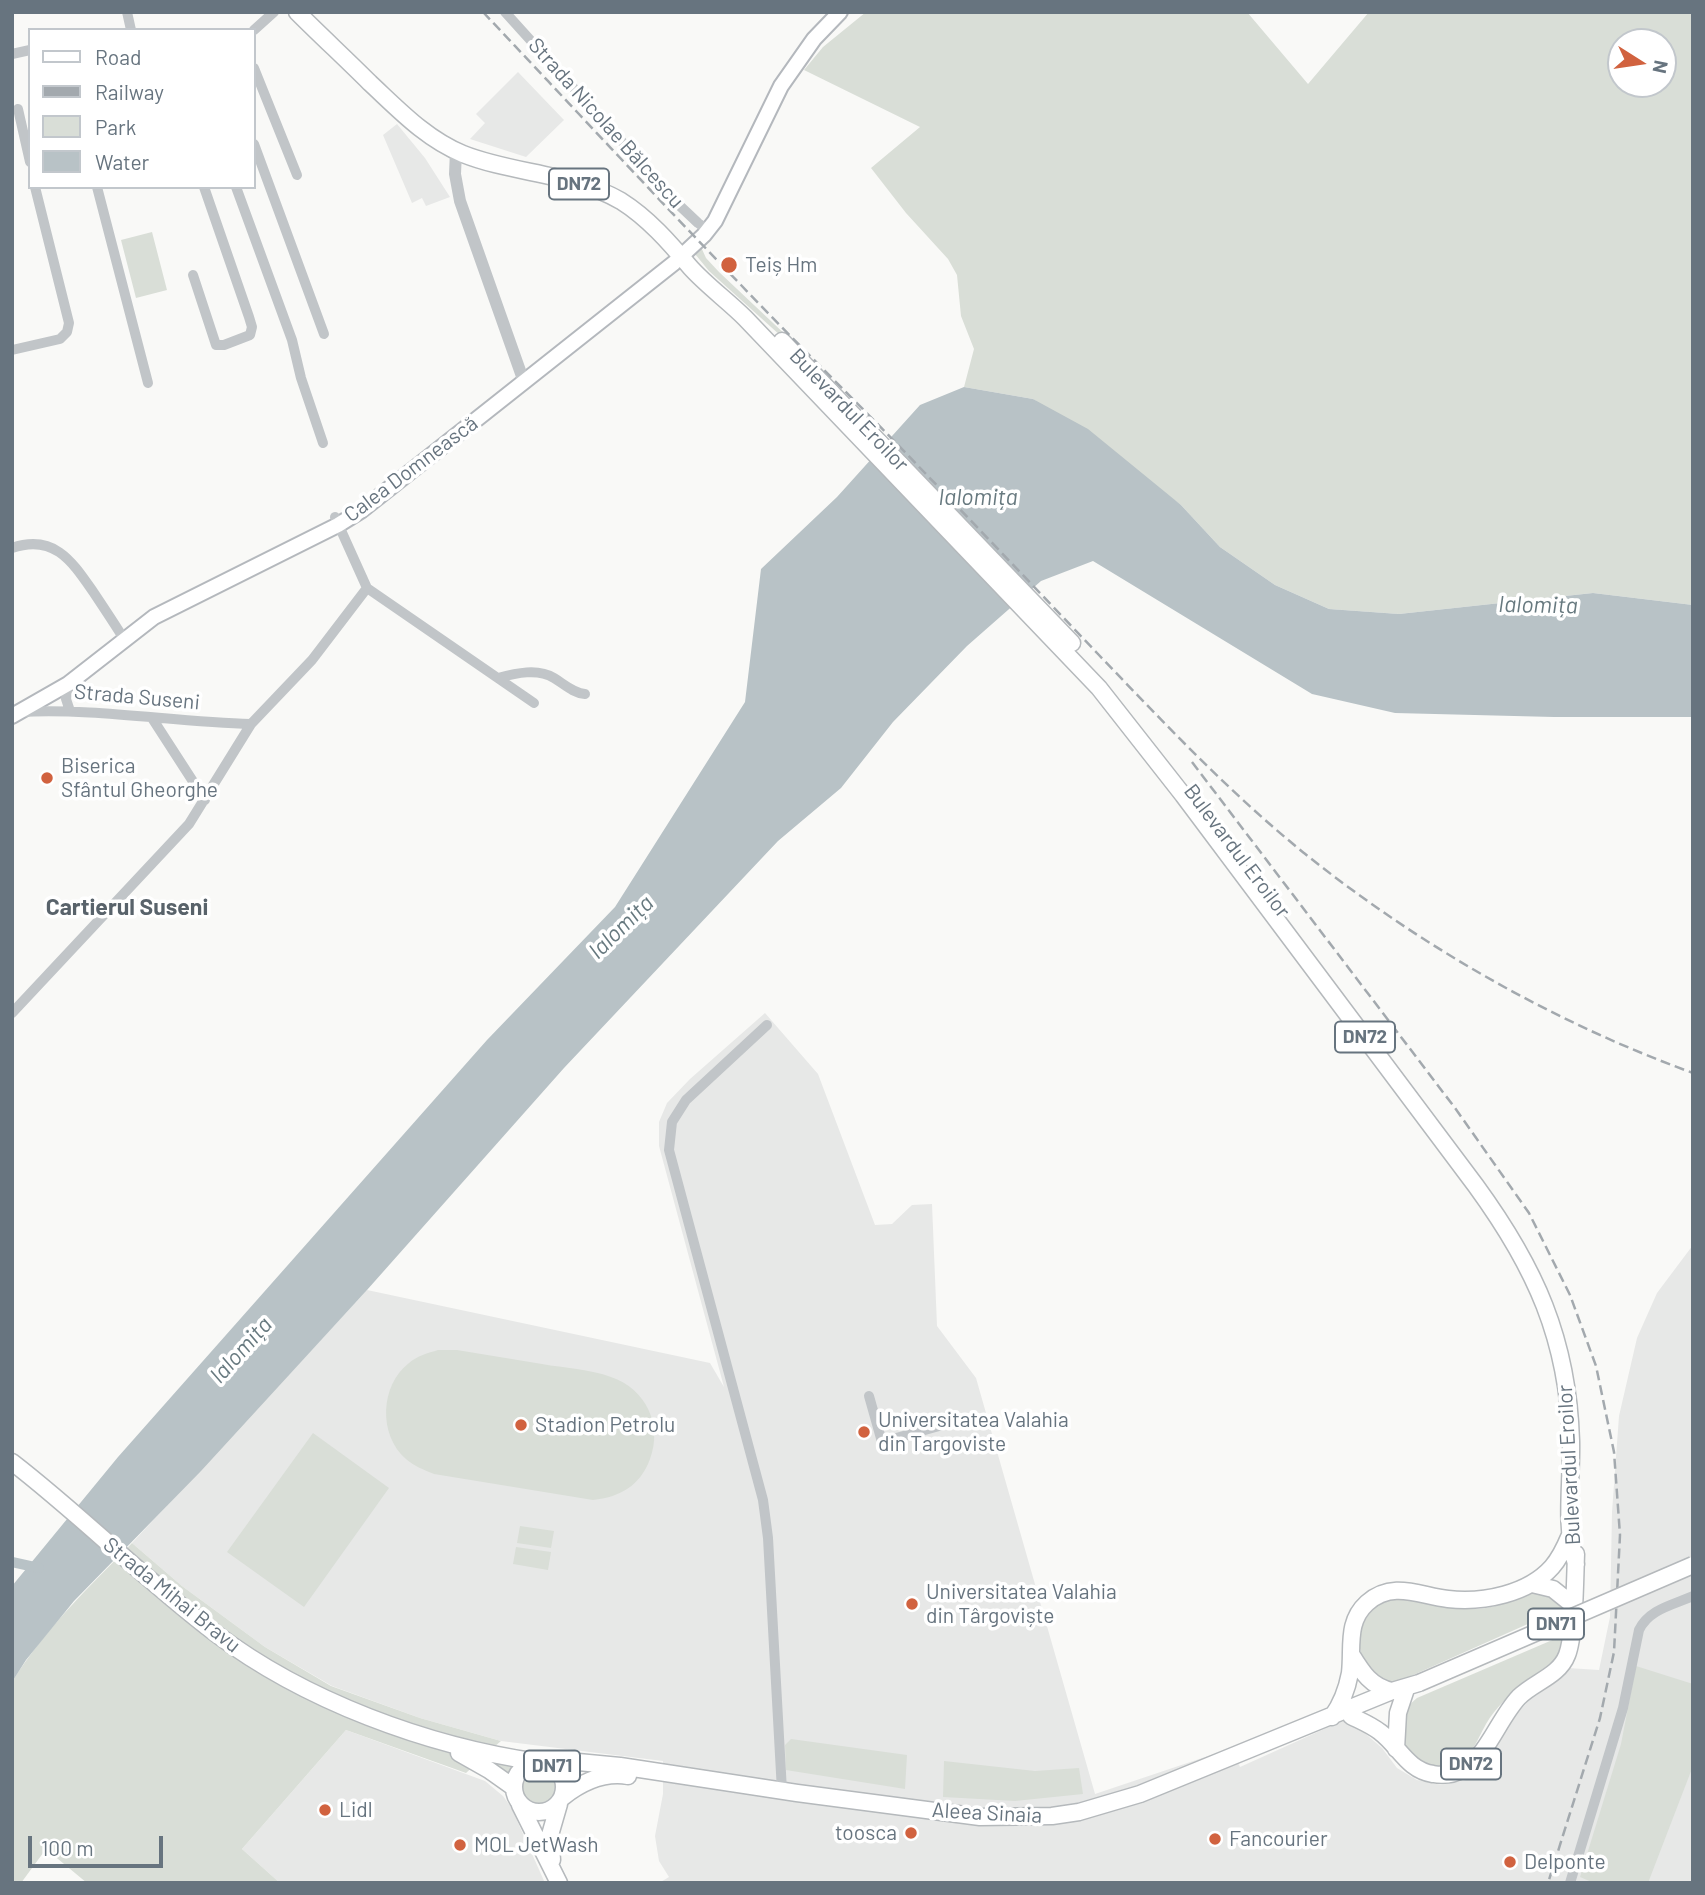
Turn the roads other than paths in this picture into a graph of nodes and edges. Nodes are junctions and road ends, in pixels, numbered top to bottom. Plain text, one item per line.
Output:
1 (274, 12) edge
2 (297, 12) edge
3 (505, 12) edge
4 (840, 12) edge
5 (256, 28) edge
6 (256, 73) edge
7 (20, 109) edge
8 (256, 149) edge
9 (456, 150) junction
10 (28, 151) edge
11 (297, 175) dead end
12 (36, 189) edge
13 (98, 189) edge
14 (205, 189) edge
15 (237, 189) edge
16 (708, 230) junction
17 (682, 255) junction
18 (192, 275) dead end
19 (324, 334) dead end
20 (12, 350) edge
21 (523, 378) junction
22 (148, 383) dead end
23 (323, 443) dead end
24 (337, 521) junction
25 (12, 548) edge
26 (367, 588) junction
27 (122, 636) junction
28 (1066, 644) junction
29 (498, 678) junction
30 (68, 684) junction
31 (584, 694) dead end
32 (47, 701) junction
33 (534, 703) dead end
34 (70, 711) junction
35 (15, 713) edge
36 (152, 718) junction
37 (251, 724) junction
38 (205, 800) junction
39 (17, 999) edge
40 (12, 1013) edge
41 (767, 1025) dead end
42 (869, 1396) dead end
43 (957, 1421) dead end
44 (13, 1468) edge
45 (1570, 1535) junction
46 (1693, 1566) edge
47 (1576, 1568) junction
48 (1550, 1569) junction
49 (1537, 1584) junction
50 (1693, 1596) edge
51 (1573, 1605) junction
52 (1351, 1654) junction
53 (1406, 1688) junction
54 (1351, 1716) junction
55 (1332, 1717) junction
56 (425, 1737) junction
57 (1396, 1749) junction
58 (543, 1763) junction
59 (513, 1787) junction
60 (782, 1791) junction
61 (561, 1800) junction
62 (520, 1805) junction
63 (557, 1878) edge
64 (1570, 1883) edge

1 - 5 street
2 - 9 main road, Bulevardul Eroilor / DN72
3 - 16 street, Strada Nicolae Bălcescu
4 - 16 main road
6 - 11 street
7 - 10 street
8 - 19 street
9 - 17 main road, Bulevardul Eroilor / DN72
9 - 21 street
12 - 20 street
13 - 22 street
14 - 18 street
15 - 23 street
16 - 17 main road
17 - 21 main road, Calea Domnească
17 - 21 main road, Calea Domnească
17 - 28 main road, Bulevardul Eroilor / DN72
21 - 24 main road, Calea Domnească
24 - 26 street
24 - 27 main road, Calea Domnească
25 - 27 street
26 - 29 street
26 - 37 street
27 - 30 main road, Calea Domnească
27 - 32 main road, Calea Domnească
28 - 45 main road, Bulevardul Eroilor / DN72
28 - 47 main road, Bulevardul Eroilor / DN72
29 - 31 street
29 - 33 street
30 - 32 main road, Calea Domnească
30 - 34 street
32 - 34 street, Strada Suseni
32 - 35 main road, Calea Domnească
34 - 36 street, Strada Suseni
36 - 37 street, Strada Suseni
36 - 38 street
37 - 38 street
38 - 39 street
39 - 40 street
41 - 60 street
42 - 43 street
44 - 56 main road, Strada Mihai Bravu
45 - 47 main road, Bulevardul Eroilor / DN72
45 - 48 main road, DN72
46 - 53 main road, DN71, bridge
47 - 48 main road, DN72
47 - 49 main road, DN72
47 - 51 main road, Bulevardul Eroilor / DN72
48 - 49 main road, DN72
49 - 51 main road
49 - 52 main road, DN72
50 - 64 street
51 - 57 main road, DN72
52 - 53 main road
52 - 55 main road, DN72
53 - 54 main road, Aleea Sinaia
53 - 55 main road, Aleea Sinaia
53 - 57 main road
54 - 57 main road, DN72
54 - 61 main road, Aleea Sinaia / DN71
55 - 60 main road, Aleea Sinaia
56 - 58 main road, Strada Mihai Bravu
56 - 59 main road, Strada Mihai Bravu
58 - 59 main road, DN71
58 - 60 main road, Aleea Sinaia
58 - 61 main road, DN71
59 - 62 main road, DN71
61 - 62 main road, Aleea Sinaia / DN71
61 - 63 main road
62 - 63 main road

